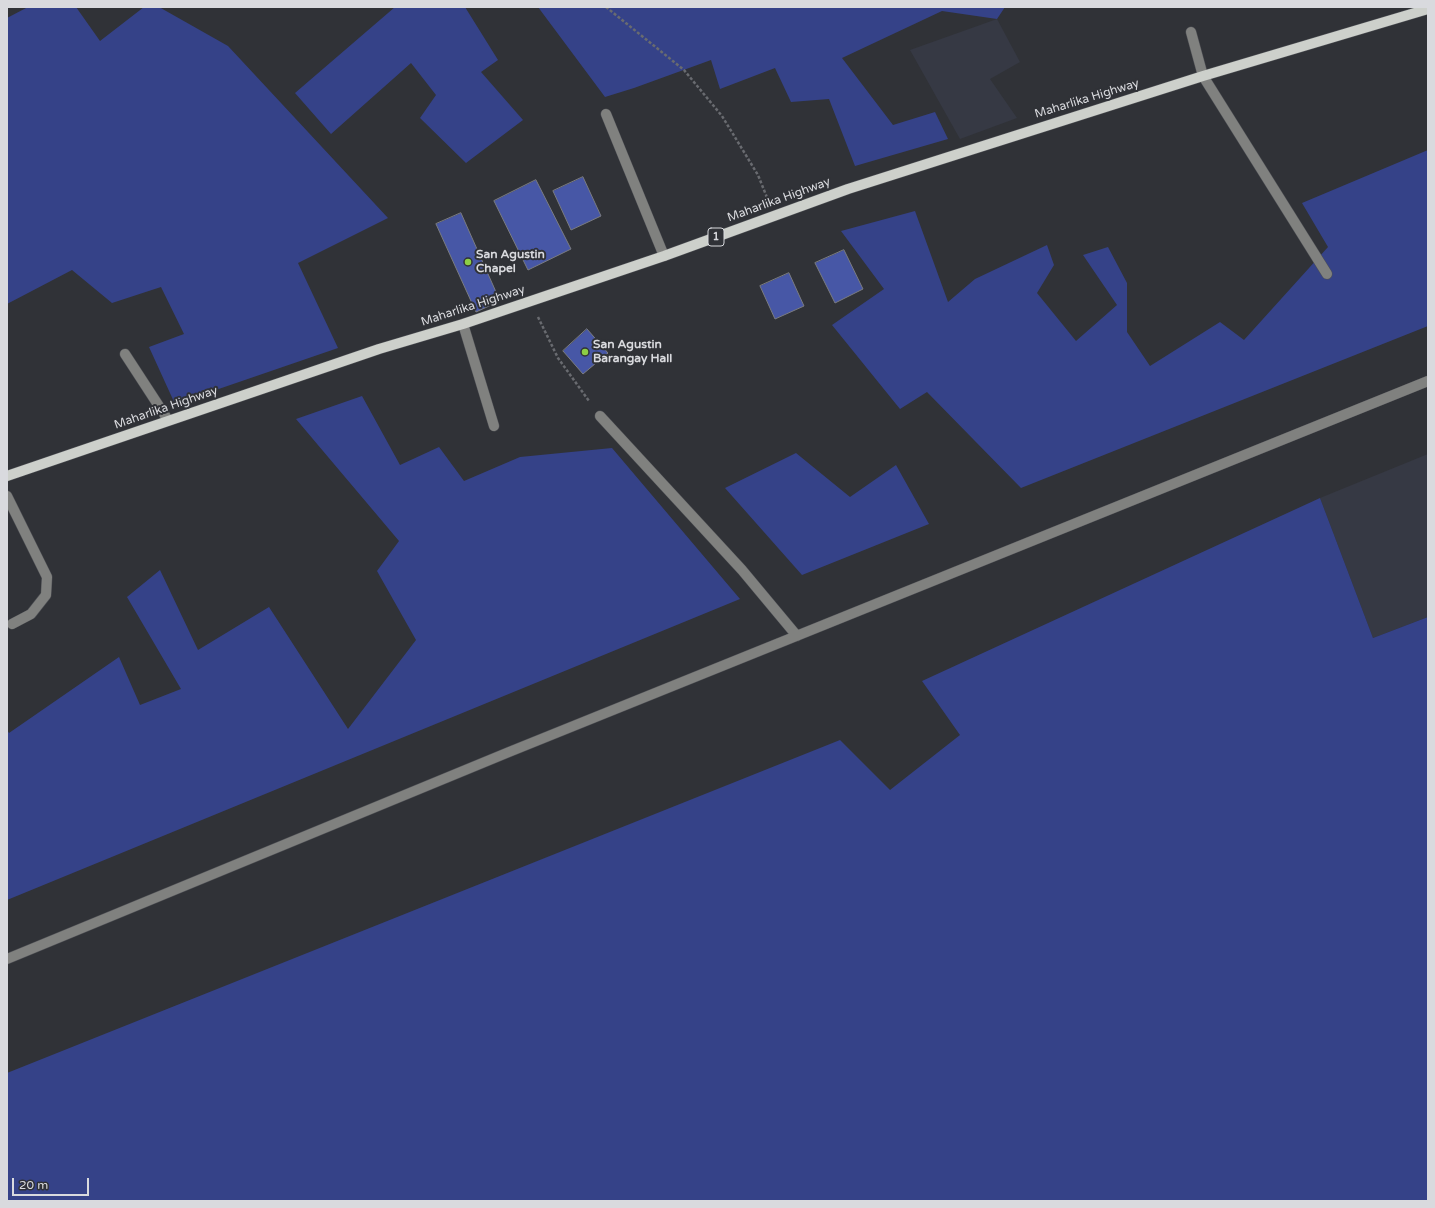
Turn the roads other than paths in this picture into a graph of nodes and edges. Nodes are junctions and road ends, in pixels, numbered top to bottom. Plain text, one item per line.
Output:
1 (1428, 9) edge
2 (1191, 32) dead end
3 (1204, 76) junction
4 (606, 114) dead end
5 (664, 256) junction
6 (1327, 274) dead end
7 (463, 324) junction
8 (125, 354) dead end
9 (1428, 381) edge
10 (600, 416) road end
11 (168, 420) junction
12 (494, 426) dead end
13 (7, 476) edge
14 (7, 496) edge
15 (12, 624) dead end
16 (797, 636) junction
17 (7, 959) edge

1 - 3 main road, Maharlika Highway / 1
2 - 3 street
3 - 5 main road, Maharlika Highway / 1
3 - 6 street
4 - 5 street
5 - 7 main road, Maharlika Highway / 1
7 - 11 main road, Maharlika Highway / 1
7 - 12 street
8 - 11 street
9 - 16 street
10 - 16 street
11 - 13 main road, Maharlika Highway / 1
14 - 15 street
16 - 17 street

